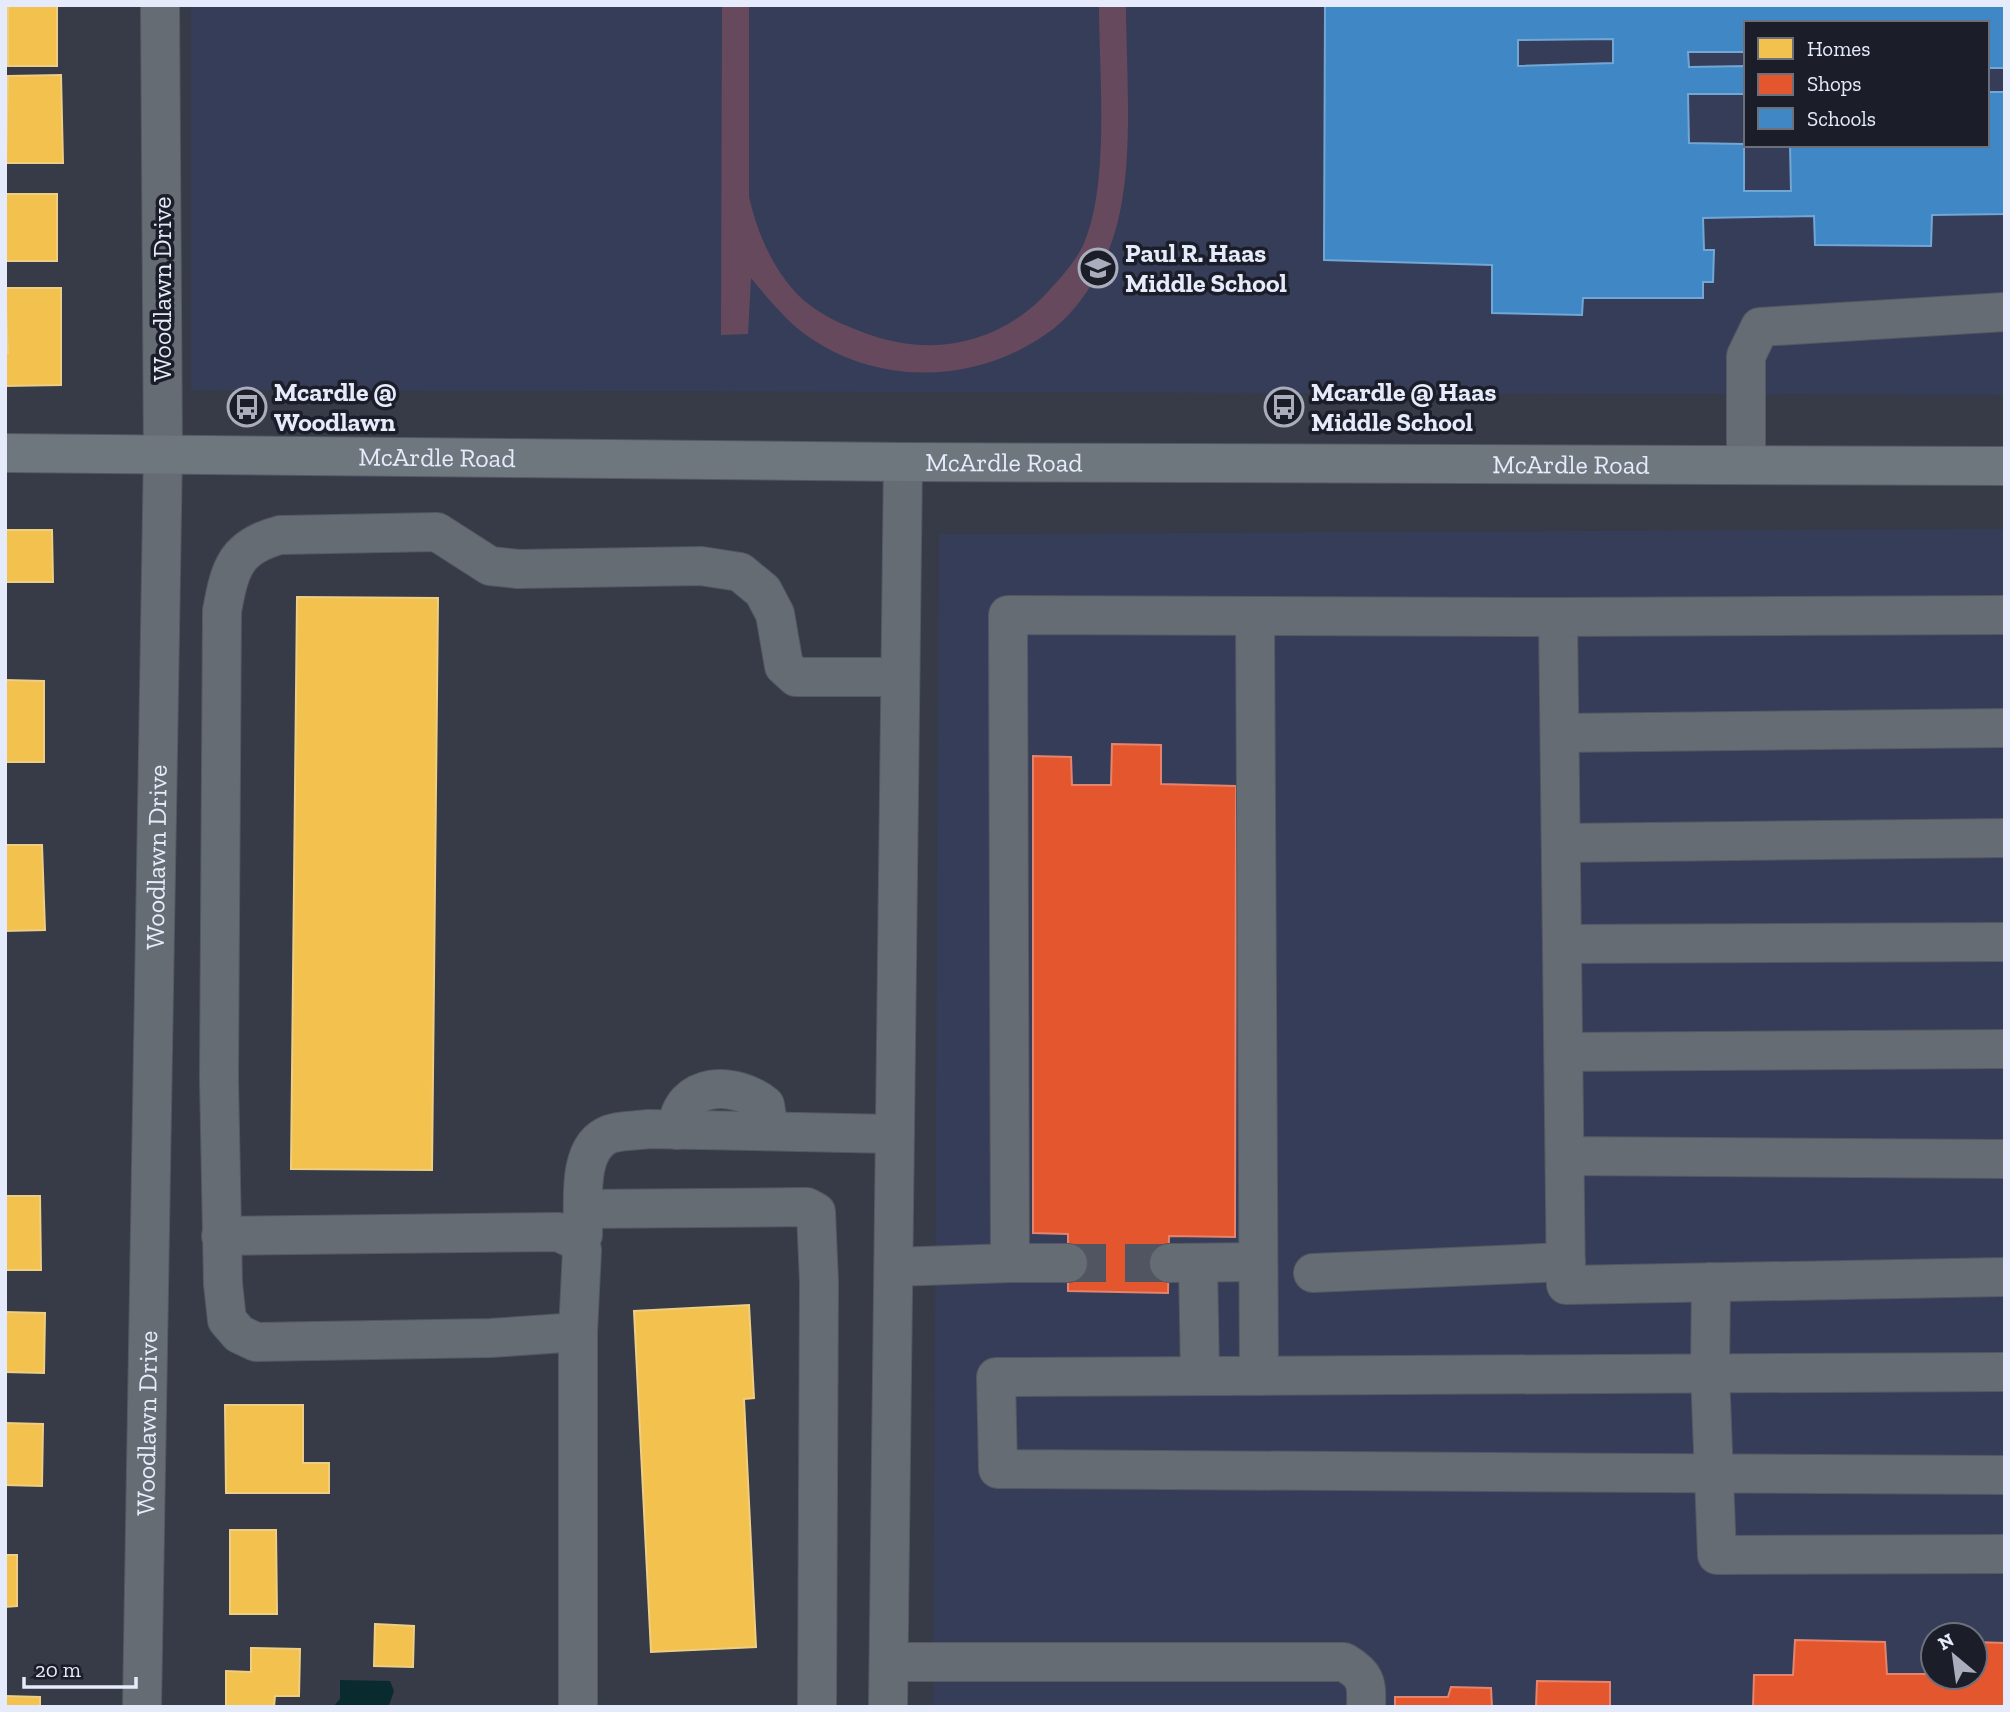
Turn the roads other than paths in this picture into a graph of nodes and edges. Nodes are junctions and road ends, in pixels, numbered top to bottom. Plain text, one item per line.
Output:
1 (160, 5) edge
2 (2005, 312) edge
3 (5, 453) edge
4 (163, 453) junction
5 (903, 462) junction
6 (1746, 465) junction
7 (2005, 466) edge
8 (2005, 615) edge
9 (1255, 616) junction
10 (1558, 617) junction
11 (899, 677) junction
12 (2005, 728) edge
13 (1560, 733) junction
14 (2005, 838) edge
15 (1562, 843) junction
16 (2005, 942) edge
17 (1562, 944) junction
18 (2005, 1049) edge
19 (1563, 1052) junction
20 (895, 1134) junction
21 (1564, 1156) junction
22 (2005, 1159) edge
23 (584, 1209) junction
24 (221, 1236) junction
25 (582, 1251) junction
26 (1258, 1262) junction
27 (1566, 1262) junction
28 (1068, 1263) tunnel mouth
29 (1010, 1264) junction
30 (894, 1266) junction
31 (1313, 1273) dead end
32 (2005, 1276) edge
33 (1711, 1282) junction
34 (578, 1332) junction
35 (1710, 1372) junction
36 (2005, 1372) edge
37 (1200, 1376) junction
38 (1259, 1376) junction
39 (1713, 1472) junction
40 (2005, 1475) edge
41 (2005, 1554) edge
42 (889, 1662) junction
43 (142, 1707) edge
44 (578, 1707) edge
45 (817, 1707) edge
46 (888, 1707) edge
47 (1366, 1707) edge

1 - 4 street, Woodlawn Drive
2 - 6 street
3 - 4 main road, McArdle Road
4 - 5 main road, McArdle Road
4 - 43 street, Woodlawn Drive
5 - 6 main road, McArdle Road
5 - 11 street
6 - 7 main road, McArdle Road
8 - 10 street
9 - 10 street
9 - 26 street
9 - 29 street
10 - 13 street
11 - 20 street
11 - 24 street
12 - 13 street
13 - 15 street
14 - 15 street
15 - 17 street
16 - 17 street
17 - 19 street
18 - 19 street
19 - 21 street
20 - 23 street
20 - 30 street
21 - 22 street
21 - 27 street
23 - 25 street
23 - 45 street
24 - 25 street
24 - 34 street
25 - 34 street
26 - 37 street
26 - 38 street
27 - 31 street
27 - 33 street
28 - 29 street
29 - 30 street
30 - 42 street
32 - 33 street
33 - 35 street
34 - 44 street
35 - 36 street
35 - 38 street
35 - 39 street
37 - 38 street
37 - 39 street
39 - 40 street
39 - 41 street
42 - 46 street
42 - 47 street

